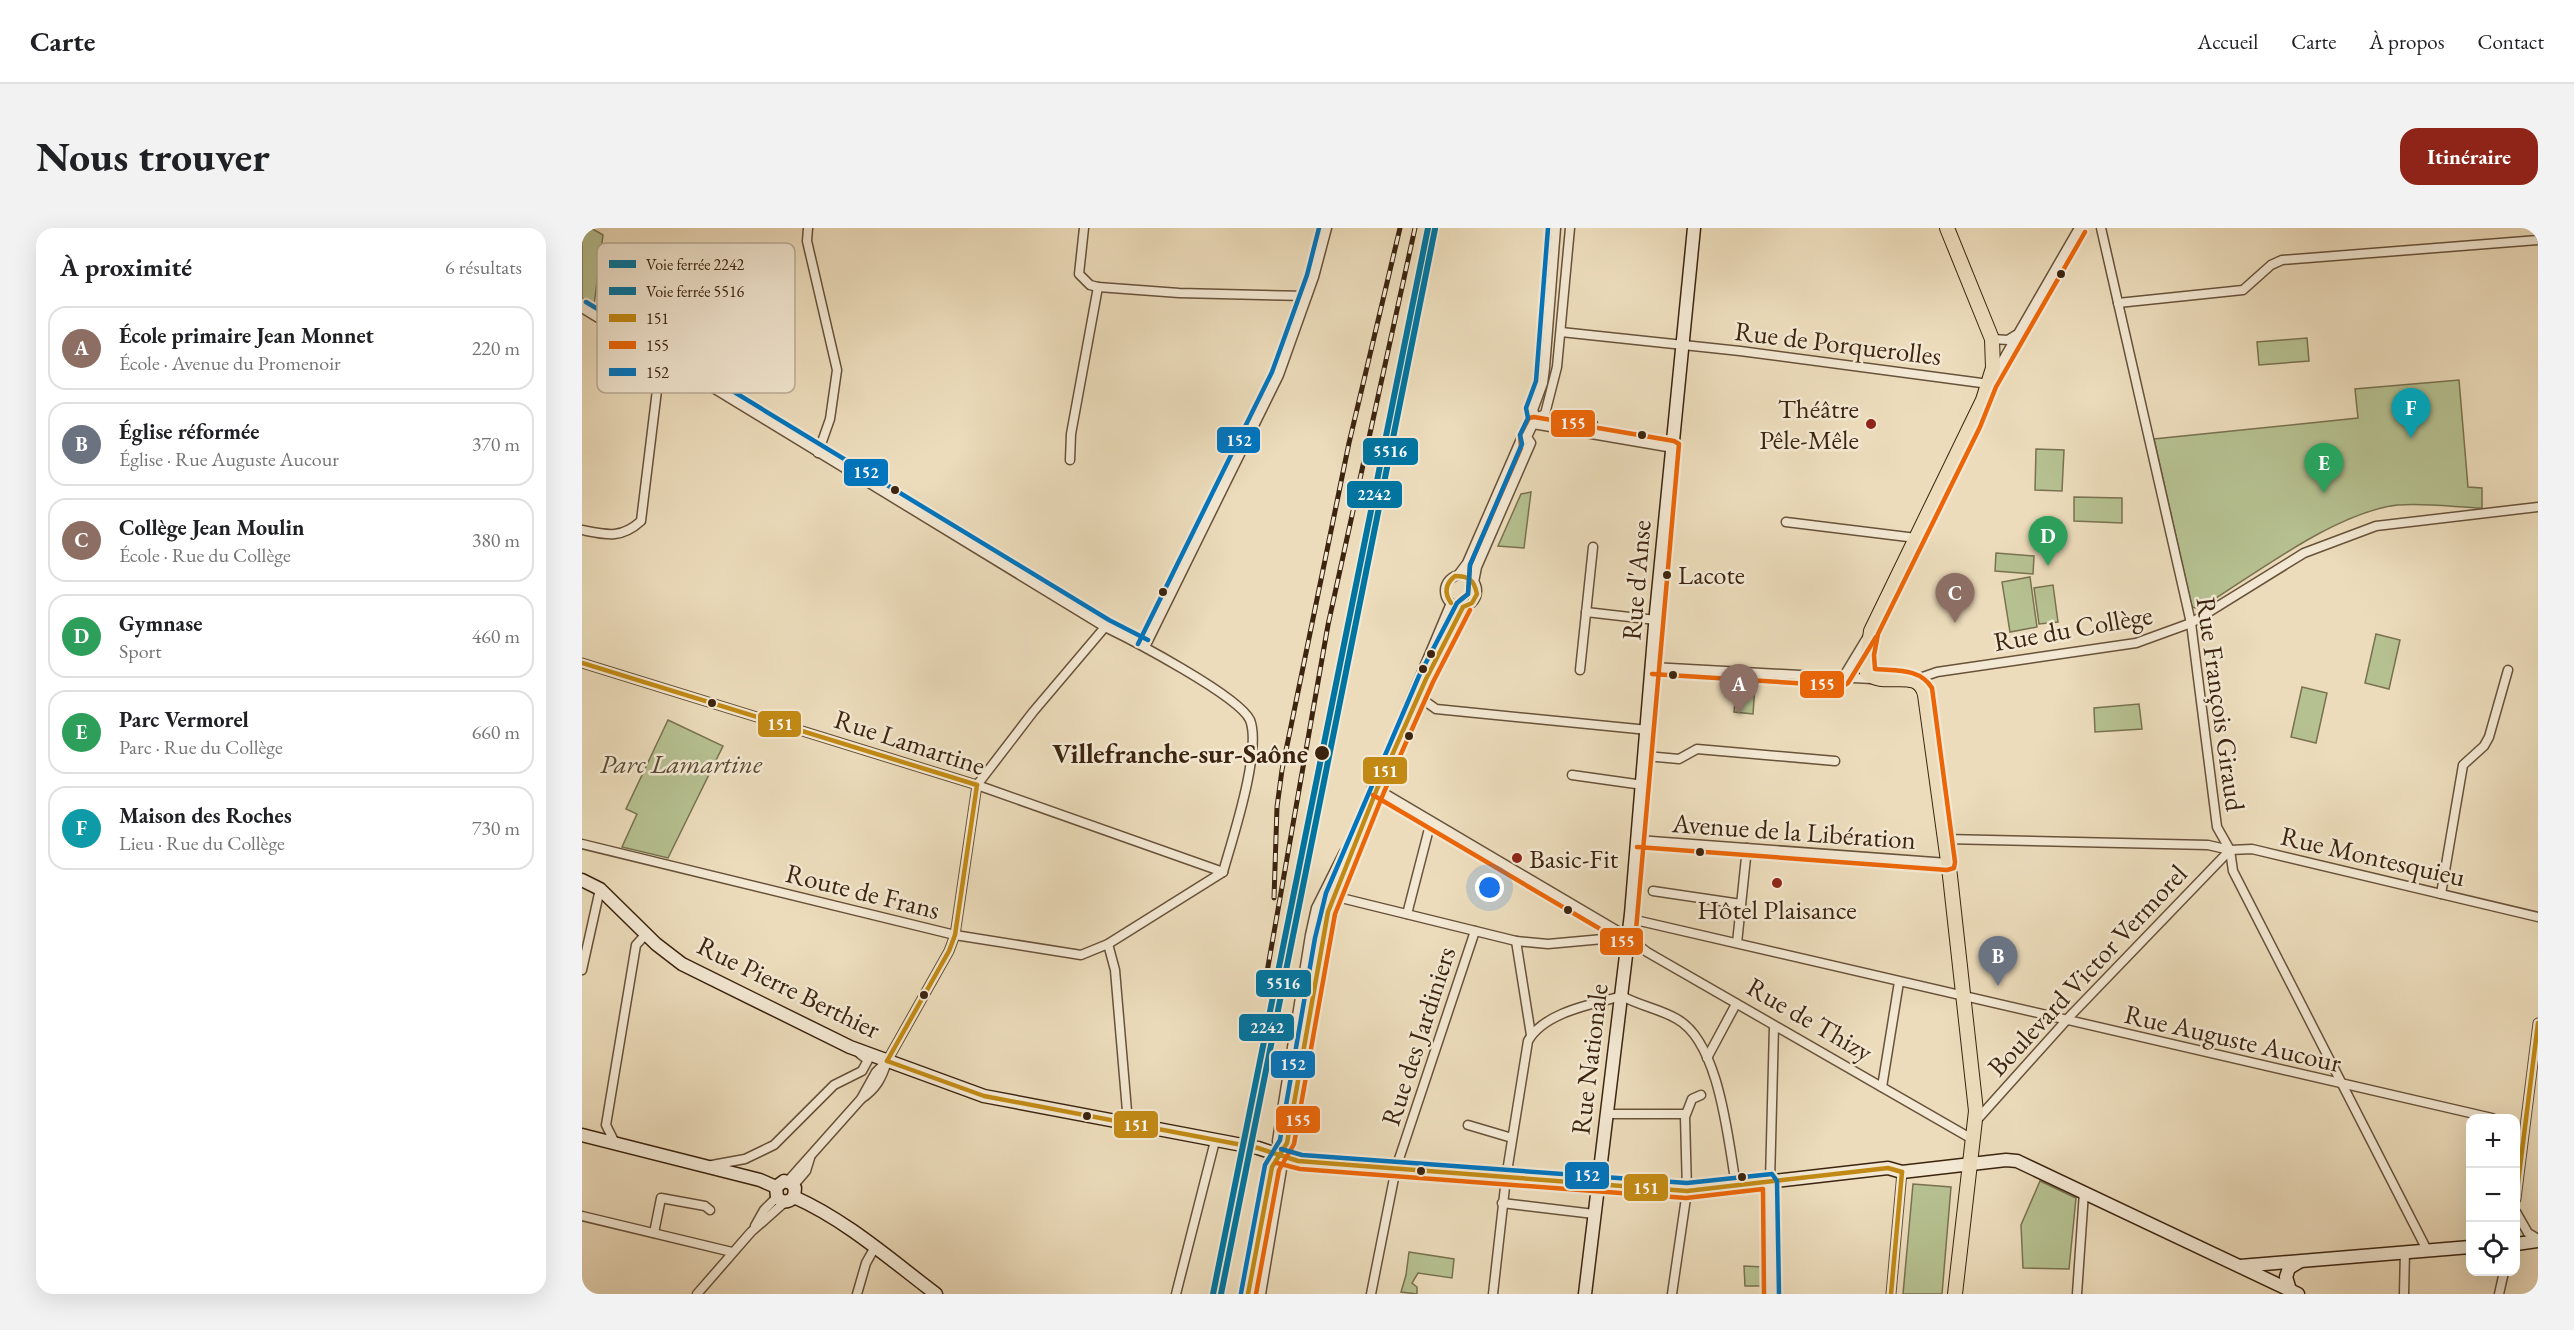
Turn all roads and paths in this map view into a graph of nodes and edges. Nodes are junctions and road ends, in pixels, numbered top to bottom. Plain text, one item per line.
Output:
1 (808, 228) edge
2 (1084, 228) edge
3 (1327, 228) edge
4 (1556, 228) edge
5 (1570, 228) edge
6 (1694, 228) edge
7 (1947, 228) edge
8 (2079, 228) edge
9 (2101, 229) edge
10 (2538, 240) edge
11 (1098, 287) junction
12 (1307, 296) junction
13 (2118, 303) junction
14 (582, 308) edge
15 (597, 317) edge
16 (1561, 332) junction
17 (2019, 333) junction
18 (1682, 346) junction
19 (1992, 346) junction
20 (1989, 384) junction
21 (657, 393) edge
22 (721, 393) edge
23 (1534, 421) junction
24 (1527, 437) junction
25 (1673, 447) junction
26 (818, 453) junction
27 (1070, 460) dead end
28 (2538, 507) edge
29 (1786, 522) dead end
30 (582, 530) edge
31 (1916, 538) junction
32 (1593, 547) dead end
33 (1458, 576) junction
34 (1474, 582) junction
35 (1451, 603) junction
36 (1463, 607) junction
37 (1586, 612) junction
38 (1656, 620) junction
39 (2191, 623) junction
40 (1105, 627) junction
41 (1871, 631) junction
42 (1145, 647) junction
43 (582, 663) edge
44 (1652, 667) junction
45 (1580, 670) dead end
46 (2508, 670) dead end
47 (1842, 679) junction
48 (1876, 679) junction
49 (1914, 680) junction
50 (1418, 696) junction
51 (1648, 730) junction
52 (1646, 756) junction
53 (1835, 761) dead end
54 (1572, 775) dead end
55 (977, 785) junction
56 (1643, 785) junction
57 (1374, 788) junction
58 (1431, 820) junction
59 (1945, 839) junction
60 (1638, 840) junction
61 (582, 844) edge
62 (1747, 849) junction
63 (2230, 849) junction
64 (1948, 863) junction
65 (1223, 872) junction
66 (582, 880) edge
67 (600, 890) junction
68 (1653, 891) dead end
69 (2441, 894) junction
70 (1328, 895) junction
71 (1741, 904) junction
72 (1407, 914) junction
73 (2538, 917) edge
74 (1631, 919) junction
75 (1475, 931) junction
76 (647, 933) junction
77 (955, 935) junction
78 (1628, 937) junction
79 (1516, 941) junction
80 (1737, 943) junction
81 (1108, 944) junction
82 (582, 970) edge
83 (1899, 982) junction
84 (1622, 996) junction
85 (1964, 998) junction
86 (1736, 1004) junction
87 (2066, 1021) junction
88 (2538, 1023) edge
89 (1774, 1026) junction
90 (1531, 1035) junction
91 (850, 1047) junction
92 (1707, 1058) junction
93 (887, 1060) junction
94 (2342, 1084) junction
95 (1882, 1087) junction
96 (1701, 1095) dead end
97 (1606, 1114) junction
98 (1685, 1114) junction
99 (2471, 1114) edge
100 (1975, 1122) junction
101 (1468, 1125) dead end
102 (2520, 1125) edge
103 (1138, 1127) junction
104 (582, 1135) edge
105 (1512, 1138) junction
106 (1972, 1139) junction
107 (1215, 1141) junction
108 (615, 1143) junction
109 (1279, 1156) junction
110 (1969, 1164) junction
111 (699, 1165) junction
112 (1396, 1168) junction
113 (1902, 1172) junction
114 (1506, 1178) junction
115 (1770, 1181) junction
116 (1598, 1185) junction
117 (1736, 1185) junction
118 (1687, 1191) junction
119 (786, 1192) junction
120 (2084, 1192) junction
121 (1502, 1203) junction
122 (710, 1210) dead end
123 (1594, 1214) junction
124 (582, 1216) edge
125 (2520, 1219) edge
126 (654, 1233) junction
127 (2538, 1240) edge
128 (2520, 1243) edge
129 (875, 1247) junction
130 (2466, 1247) edge
131 (2427, 1250) junction
132 (2405, 1251) junction
133 (732, 1252) junction
134 (2300, 1261) junction
135 (2240, 1266) junction
136 (2503, 1276) edge
137 (2294, 1292) edge
138 (697, 1294) edge
139 (857, 1294) edge
140 (936, 1294) edge
141 (1176, 1294) edge
142 (1248, 1294) edge
143 (1261, 1294) edge
144 (1371, 1294) edge
145 (1493, 1294) edge
146 (1585, 1294) edge
147 (1672, 1294) edge
148 (1772, 1294) edge
149 (1892, 1294) edge
150 (1955, 1294) edge
151 (2076, 1294) edge
152 (2404, 1294) edge
153 (2499, 1294) edge

1 - 26 street
2 - 11 street
3 - 12 street
4 - 23 street
5 - 16 street
6 - 18 street, Rue d'Anse
7 - 19 main road
8 - 17 street
9 - 13 street, Rue François Giraud
10 - 13 street
11 - 12 street
11 - 27 street
12 - 42 street
13 - 39 street, Rue François Giraud
14 - 15 street
16 - 18 street, Rue de Porquerolles
16 - 23 street
17 - 19 street
17 - 20 street
18 - 20 street, Rue de Porquerolles
18 - 25 street, Rue d'Anse
19 - 20 main road
20 - 31 main road
21 - 30 street
22 - 26 street
23 - 24 street
23 - 25 street
24 - 33 street
24 - 34 street
25 - 38 street, Rue d'Anse
26 - 40 street
28 - 39 street, Rue du Collège
29 - 31 street
31 - 41 main road
32 - 37 street
33 - 34 street
33 - 35 street
34 - 36 street
35 - 36 street
35 - 57 street
36 - 50 street
37 - 38 street
37 - 45 street
38 - 44 street, Rue d'Anse
39 - 49 street, Rue du Collège
39 - 63 street, Rue François Giraud
40 - 42 street
40 - 55 street
41 - 47 street
41 - 48 main road
42 - 65 street
43 - 55 street, Rue Lamartine
44 - 47 street
44 - 51 street, Rue d'Anse
46 - 69 street
47 - 48 street
48 - 49 main road
49 - 59 main road
50 - 51 street
50 - 57 street
51 - 52 street, Rue d'Anse
52 - 53 street
52 - 56 street, Rue d'Anse
54 - 56 street
55 - 65 street, Rue Lamartine
55 - 77 street
56 - 60 street, Rue d'Anse
57 - 58 street, Rue de Thizy
57 - 70 street
58 - 72 street
58 - 78 street, Rue de Thizy
59 - 63 street, Rue Montesquieu
59 - 64 main road
60 - 62 street, Avenue de la Libération
60 - 74 street, Rue d'Anse
61 - 77 street, Route de Frans
62 - 64 street, Avenue de la Libération
62 - 71 street
63 - 69 street, Rue Montesquieu
63 - 87 street, Boulevard Victor Vermorel
63 - 94 street, Rue François Giraud
64 - 85 main road
65 - 81 street, Route de Frans
66 - 67 street, Rue Pierre Berthier
67 - 76 street, Rue Pierre Berthier
67 - 82 street
68 - 71 street
69 - 73 street, Rue Montesquieu
70 - 72 street
70 - 109 street
71 - 80 street
72 - 75 street
74 - 78 street, Rue d'Anse
74 - 80 street, Rue Auguste Aucour
75 - 79 street
75 - 112 street, Rue des Jardiniers
76 - 91 street, Rue Pierre Berthier
76 - 108 street
77 - 81 street, Route de Frans
77 - 93 street
78 - 79 street
78 - 84 street, Rue Nationale
78 - 86 street, Rue de Thizy
79 - 90 street
80 - 83 street, Rue Auguste Aucour
81 - 103 street
83 - 85 street, Rue Auguste Aucour
83 - 95 street
84 - 90 street
84 - 92 street
84 - 97 street, Rue Nationale
85 - 87 street, Rue Auguste Aucour
85 - 100 main road
86 - 89 street, Rue de Thizy
86 - 92 street
87 - 94 street, Rue Auguste Aucour
87 - 100 street, Boulevard Victor Vermorel
88 - 102 street
89 - 95 street, Rue de Thizy
89 - 115 street
90 - 105 street
91 - 93 street, Rue Pierre Berthier
91 - 111 street
92 - 117 street
93 - 103 street, Rue Pierre Berthier
93 - 119 street
94 - 99 street, Rue Auguste Aucour
94 - 131 street, Rue François Giraud
95 - 106 street, Rue de Thizy
96 - 98 street
97 - 98 street
97 - 116 street, Rue Nationale
98 - 118 street
100 - 106 main road
101 - 105 street
103 - 107 street, Rue Pierre Berthier
104 - 108 street
105 - 114 street
106 - 110 main road
107 - 109 street, Rue Pierre Berthier
107 - 141 street
108 - 111 street
109 - 112 street, Rue Pierre Berthier
109 - 142 street
109 - 143 street
110 - 113 street, Rue Pierre Berthier
110 - 120 street
110 - 150 main road
111 - 119 street
112 - 114 street, Rue Pierre Berthier
112 - 144 street, Rue des Jardiniers
113 - 115 street, Rue Pierre Berthier
113 - 149 street
114 - 116 street, Rue Pierre Berthier
114 - 121 street
115 - 117 street, Rue Pierre Berthier
115 - 148 street
116 - 118 street, Rue Pierre Berthier
116 - 123 street, Rue Nationale
117 - 118 street, Rue Pierre Berthier
118 - 147 street
119 - 129 street
119 - 133 street
120 - 135 street
120 - 151 street
121 - 123 street
121 - 145 street
122 - 126 street
123 - 146 street, Rue Nationale
124 - 126 street
125 - 127 street
126 - 133 street
127 - 128 street
129 - 139 street
129 - 140 street
130 - 131 street
131 - 132 street
132 - 134 street
132 - 152 street
133 - 138 street
134 - 135 street
134 - 137 street
135 - 137 street
136 - 153 street

